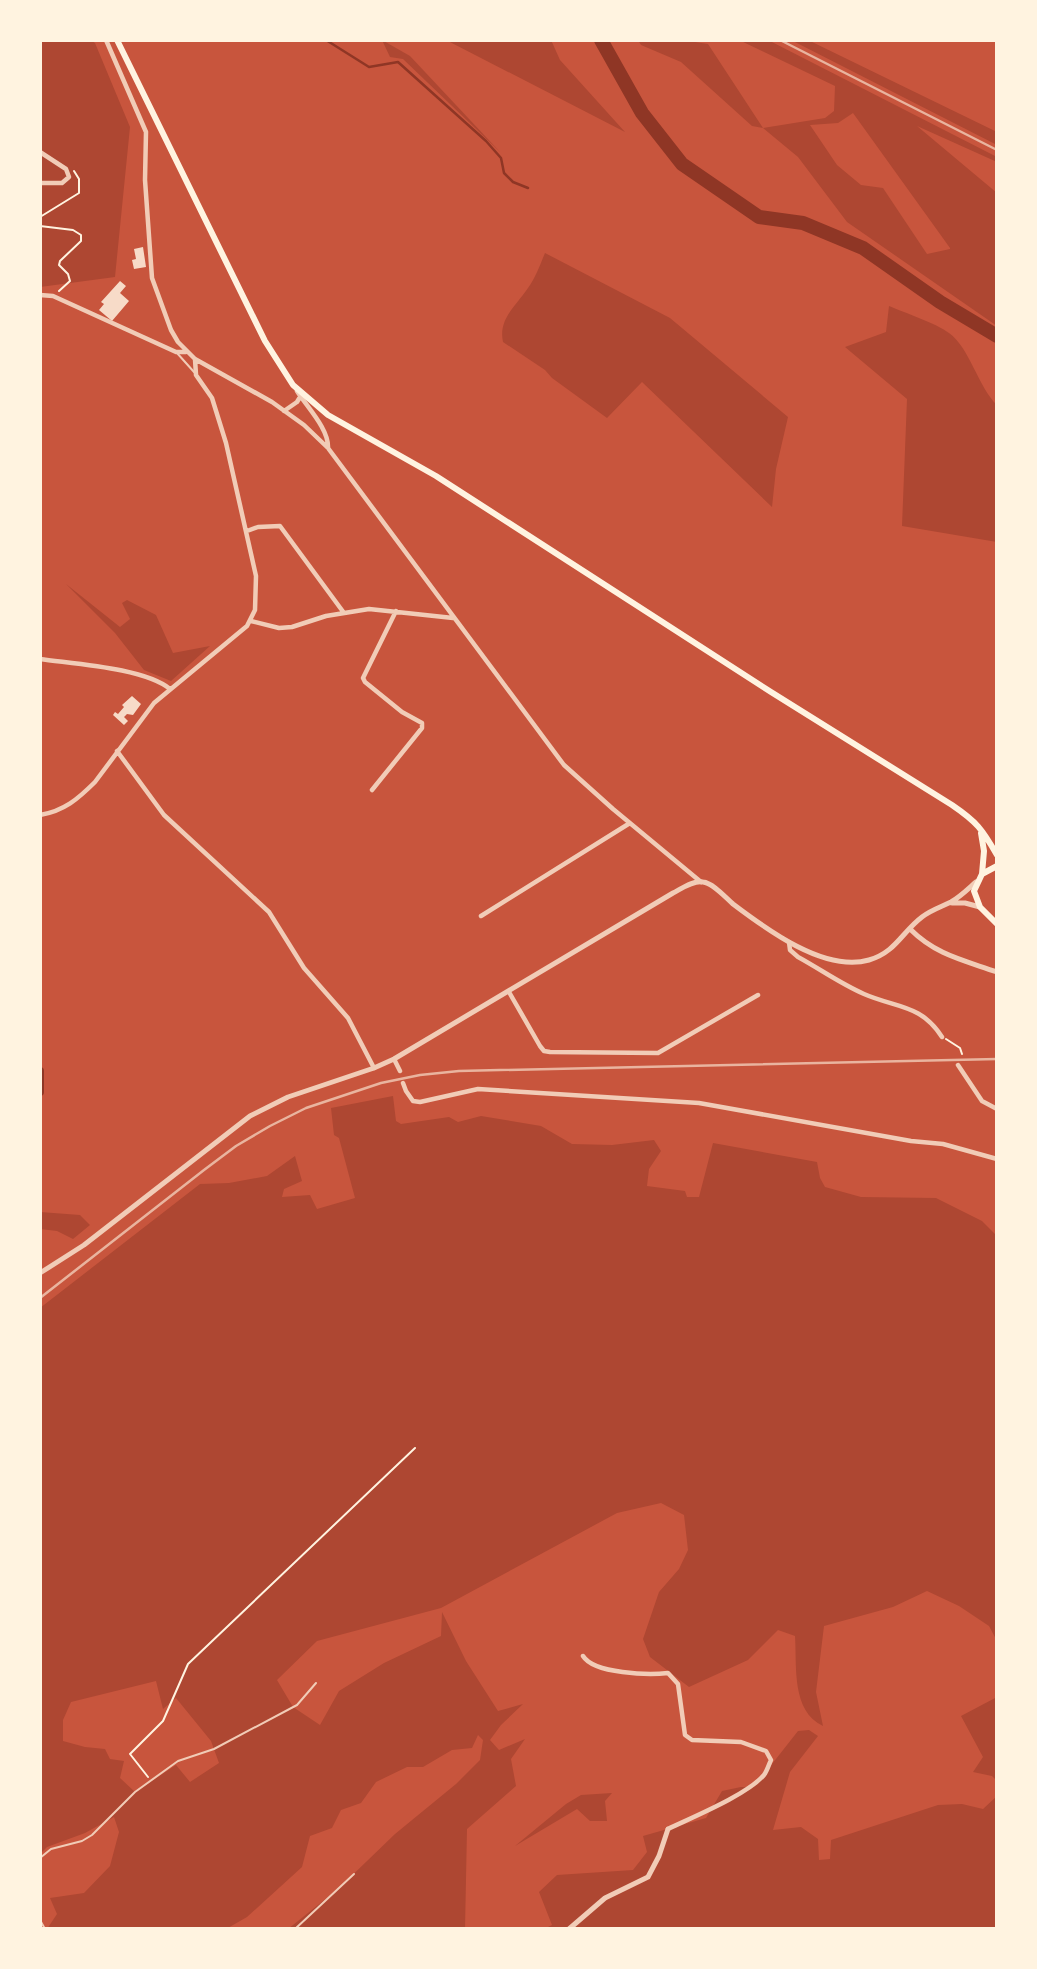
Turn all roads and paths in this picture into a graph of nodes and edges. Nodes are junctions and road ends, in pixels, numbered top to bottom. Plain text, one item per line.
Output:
1 (106, 40) edge
2 (117, 40) edge
3 (40, 152) edge
4 (66, 169) junction
5 (40, 183) edge
6 (40, 217) edge
7 (40, 226) edge
8 (40, 295) edge
9 (52, 296) junction
10 (176, 352) junction
11 (186, 352) junction
12 (195, 359) junction
13 (196, 375) junction
14 (293, 385) junction
15 (300, 396) junction
16 (284, 411) junction
17 (328, 448) junction
18 (247, 531) junction
19 (396, 611) junction
20 (344, 613) junction
21 (454, 618) junction
22 (251, 621) junction
23 (40, 659) edge
24 (170, 689) junction
25 (117, 751) junction
26 (372, 790) dead end
27 (40, 815) edge
28 (629, 823) junction
29 (978, 825) junction
30 (997, 855) edge
31 (997, 866) edge
32 (982, 874) junction
33 (701, 881) junction
34 (976, 882) junction
35 (949, 903) junction
36 (983, 910) junction
37 (481, 916) dead end
38 (997, 917) edge
39 (997, 924) edge
40 (910, 929) junction
41 (789, 942) junction
42 (997, 972) edge
43 (509, 992) junction
44 (758, 995) dead end
45 (942, 1037) joint
46 (962, 1054) dead end
47 (394, 1059) junction
48 (958, 1065) dead end
49 (374, 1068) junction
50 (400, 1070) dead end
51 (403, 1083) dead end
52 (997, 1110) edge
53 (997, 1160) edge
54 (40, 1273) edge
55 (415, 1448) dead end
56 (583, 1656) dead end
57 (316, 1683) dead end
58 (150, 1781) junction
59 (668, 1829) joint
60 (40, 1858) edge
61 (354, 1874) dead end
62 (40, 1920) edge
63 (45, 1929) edge
64 (295, 1929) edge
65 (569, 1929) edge

1 - 11 street
2 - 14 main road
3 - 4 street
4 - 5 street
4 - 6 path
7 - 9 path
8 - 9 street
9 - 10 street
10 - 11 street
10 - 13 lane
11 - 12 street
12 - 13 street
12 - 16 street
13 - 18 street
14 - 15 street
14 - 29 main road
15 - 16 street
15 - 17 street
16 - 17 street
17 - 21 street
18 - 20 street
18 - 22 street
19 - 20 street
19 - 21 street
19 - 26 street
20 - 22 street
21 - 28 street
22 - 24 street
23 - 24 street
24 - 25 street
25 - 27 street
25 - 49 street
28 - 33 street
28 - 37 street
29 - 30 main road
29 - 32 main road
31 - 32 main road
32 - 34 main road
33 - 41 street
33 - 43 street
34 - 35 street
34 - 36 main road
35 - 36 street
35 - 40 street
36 - 38 main road
36 - 39 main road
40 - 41 street
40 - 42 street
41 - 45 street
43 - 44 street
43 - 47 street
45 - 46 path
47 - 49 street
47 - 50 street
48 - 52 street
49 - 54 street
51 - 53 street
55 - 58 path
56 - 59 street
57 - 58 lane
58 - 60 lane
59 - 65 street
61 - 64 lane
62 - 63 lane

